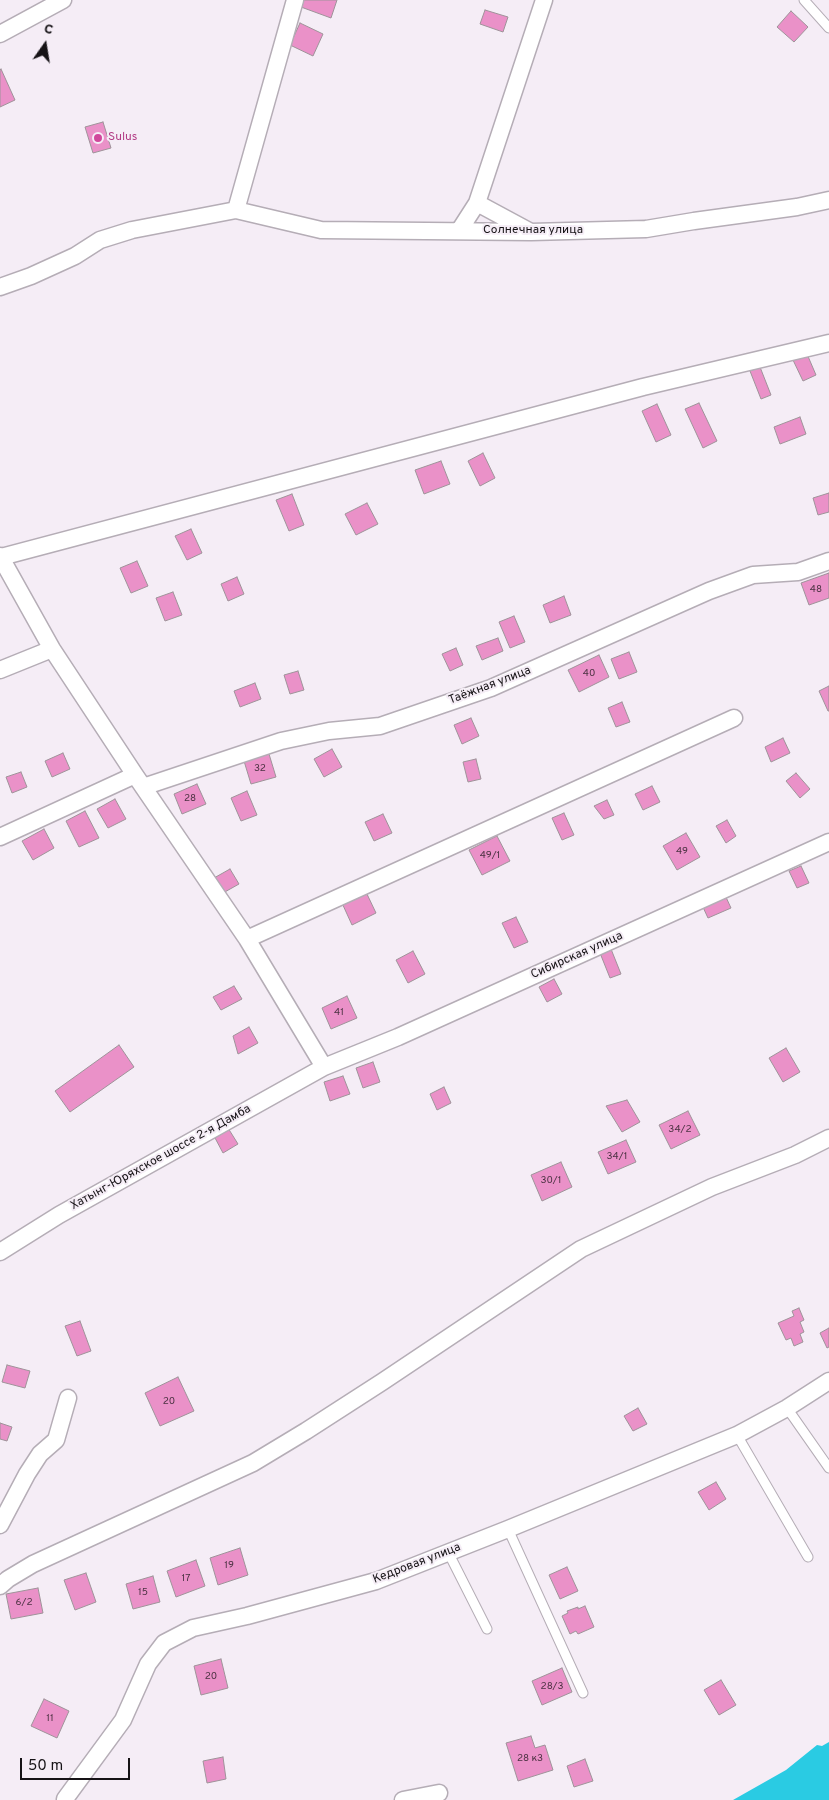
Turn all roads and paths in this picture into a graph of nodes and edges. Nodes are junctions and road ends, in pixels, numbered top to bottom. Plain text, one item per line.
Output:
1 (63, 0) edge
2 (296, 0) edge
3 (544, 0) edge
4 (804, 0) edge
5 (829, 28) edge
6 (0, 34) edge
7 (829, 200) edge
8 (477, 203) junction
9 (236, 210) junction
10 (459, 230) junction
11 (531, 232) junction
12 (0, 287) edge
13 (829, 343) edge
14 (0, 557) edge
15 (829, 560) edge
16 (52, 649) junction
17 (0, 670) edge
18 (734, 718) dead end
19 (139, 781) junction
20 (0, 836) edge
21 (829, 842) edge
22 (247, 939) junction
23 (324, 1067) junction
24 (829, 1138) edge
25 (0, 1252) edge
26 (829, 1381) edge
27 (68, 1398) dead end
28 (787, 1408) junction
29 (737, 1435) junction
30 (829, 1468) edge
31 (0, 1525) edge
32 (508, 1529) junction
33 (448, 1552) junction
34 (808, 1557) dead end
35 (0, 1586) edge
36 (487, 1628) dead end
37 (583, 1693) dead end
38 (439, 1793) dead end
39 (70, 1800) edge
40 (403, 1800) edge

1 - 6 street
2 - 9 street
3 - 8 street
4 - 5 lane
7 - 11 street, Солнечная улица
8 - 10 street
8 - 11 street
9 - 10 street, Солнечная улица
9 - 12 street
10 - 11 street, Солнечная улица
13 - 14 street
14 - 16 street
15 - 19 street, Таёжная улица
16 - 17 street
16 - 19 street
18 - 22 street
19 - 20 street, Таёжная улица
19 - 22 street
21 - 23 street, Сибирская улица
22 - 23 street
23 - 25 street, Хатынг-Юряхское шоссе 2-я Дамба
24 - 35 street
26 - 28 street, Кедровая улица
27 - 31 street
28 - 29 street, Кедровая улица
28 - 30 lane
29 - 32 street, Кедровая улица
29 - 34 lane
32 - 33 street, Кедровая улица
32 - 37 lane
33 - 36 lane
33 - 39 street, Кедровая улица
38 - 40 street

